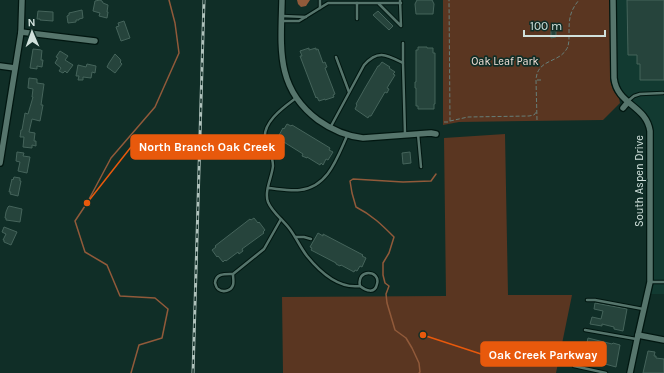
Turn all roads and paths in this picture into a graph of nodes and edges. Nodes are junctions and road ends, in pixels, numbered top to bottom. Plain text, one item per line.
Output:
1 (22, 0) edge
2 (282, 0) edge
3 (320, 0) edge
4 (449, 0) edge
5 (579, 0) edge
6 (613, 0) edge
7 (400, 2) edge
8 (357, 3) junction
9 (378, 3) junction
10 (320, 8) junction
11 (282, 18) junction
12 (358, 19) dead end
13 (21, 32) junction
14 (95, 41) dead end
15 (403, 43) dead end
16 (336, 57) dead end
17 (403, 63) junction
18 (0, 66) edge
19 (15, 68) junction
20 (536, 80) junction
21 (543, 80) dead end
22 (349, 93) junction
23 (663, 93) edge
24 (297, 98) junction
25 (628, 102) junction
26 (623, 108) dead end
27 (537, 111) junction
28 (537, 120) dead end
29 (450, 121) junction
30 (444, 122) dead end
31 (330, 128) junction
32 (405, 134) junction
33 (418, 134) junction
34 (436, 134) dead end
35 (347, 135) junction
36 (0, 164) edge
37 (421, 167) dead end
38 (268, 188) junction
39 (281, 219) junction
40 (295, 237) junction
41 (311, 239) dead end
42 (233, 274) junction
43 (650, 282) junction
44 (664, 282) edge
45 (360, 286) junction
46 (587, 300) dead end
47 (643, 309) junction
48 (585, 330) dead end
49 (637, 337) junction
50 (664, 340) edge
51 (574, 366) dead end
52 (606, 373) edge
53 (630, 373) edge

1 - 13 street
2 - 11 street
3 - 10 lane
4 - 29 path
5 - 20 path
6 - 25 street, South Aspen Drive
7 - 9 lane
7 - 9 lane
8 - 9 lane
8 - 10 lane
8 - 12 lane
10 - 11 lane
11 - 24 street
13 - 14 street
13 - 19 street
15 - 17 lane
16 - 22 lane
17 - 22 lane
17 - 32 lane
18 - 19 street
19 - 36 street
20 - 21 path
20 - 27 path
22 - 31 lane
23 - 25 lane
24 - 31 street
24 - 38 lane
25 - 26 street
25 - 43 street, South Aspen Drive
27 - 28 path
27 - 29 path
29 - 30 path
31 - 35 street
32 - 33 street
32 - 35 street
33 - 34 street
33 - 37 lane
35 - 38 lane
38 - 39 lane
39 - 40 lane
39 - 42 lane
40 - 41 lane
40 - 45 lane
42 - 42 lane
43 - 44 lane
43 - 47 street, South Aspen Drive
45 - 45 lane
46 - 47 lane
47 - 49 street, South Aspen Drive
48 - 49 lane
49 - 50 street
49 - 53 street, South Aspen Drive
51 - 52 lane

